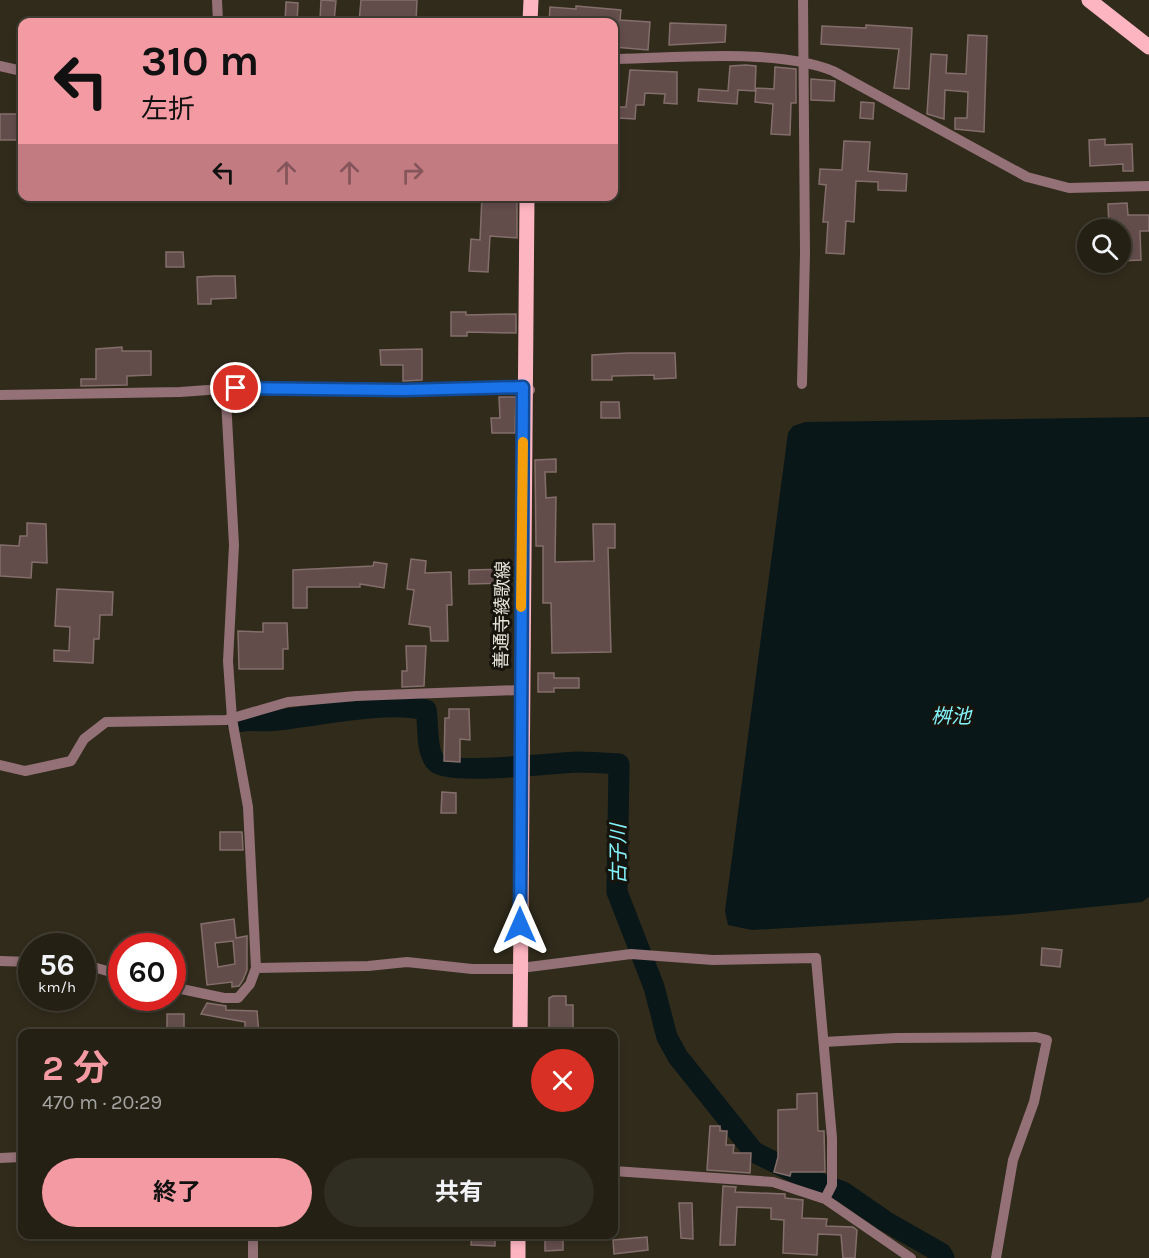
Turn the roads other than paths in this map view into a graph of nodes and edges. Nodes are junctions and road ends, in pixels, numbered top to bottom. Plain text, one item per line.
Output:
1 (218, 0) edge
2 (531, 0) edge
3 (803, 0) edge
4 (1089, 0) edge
5 (218, 18) edge
6 (530, 18) edge
7 (1149, 47) edge
8 (618, 59) edge
9 (804, 61) junction
10 (0, 66) edge
11 (18, 69) edge
12 (1149, 186) edge
13 (527, 201) edge
14 (802, 384) dead end
15 (236, 388) junction
16 (527, 389) junction
17 (0, 395) edge
18 (520, 690) junction
19 (232, 719) junction
20 (0, 765) edge
21 (0, 961) edge
22 (18, 962) edge
23 (256, 968) junction
24 (520, 968) junction
25 (186, 990) edge
26 (520, 1029) edge
27 (824, 1042) junction
28 (0, 1158) edge
29 (18, 1158) edge
30 (618, 1171) edge
31 (825, 1199) junction
32 (253, 1239) edge
33 (519, 1239) edge
34 (253, 1258) edge
35 (518, 1258) edge
36 (911, 1258) edge
37 (996, 1258) edge

1 - 5 street
2 - 6 main road
3 - 9 street
4 - 7 main road
8 - 9 street
9 - 12 street
9 - 14 street
10 - 11 street
13 - 16 main road, 善通寺綾歌線
15 - 16 street
15 - 17 street
15 - 19 street
16 - 18 main road, 善通寺綾歌線
18 - 19 street
18 - 24 main road, 善通寺綾歌線
19 - 20 street
19 - 23 street
21 - 22 street
23 - 24 street
23 - 25 street
24 - 26 main road, 善通寺綾歌線
24 - 27 street
27 - 31 street
27 - 37 street
28 - 29 street
30 - 31 street
31 - 36 street
32 - 34 street
33 - 35 main road

